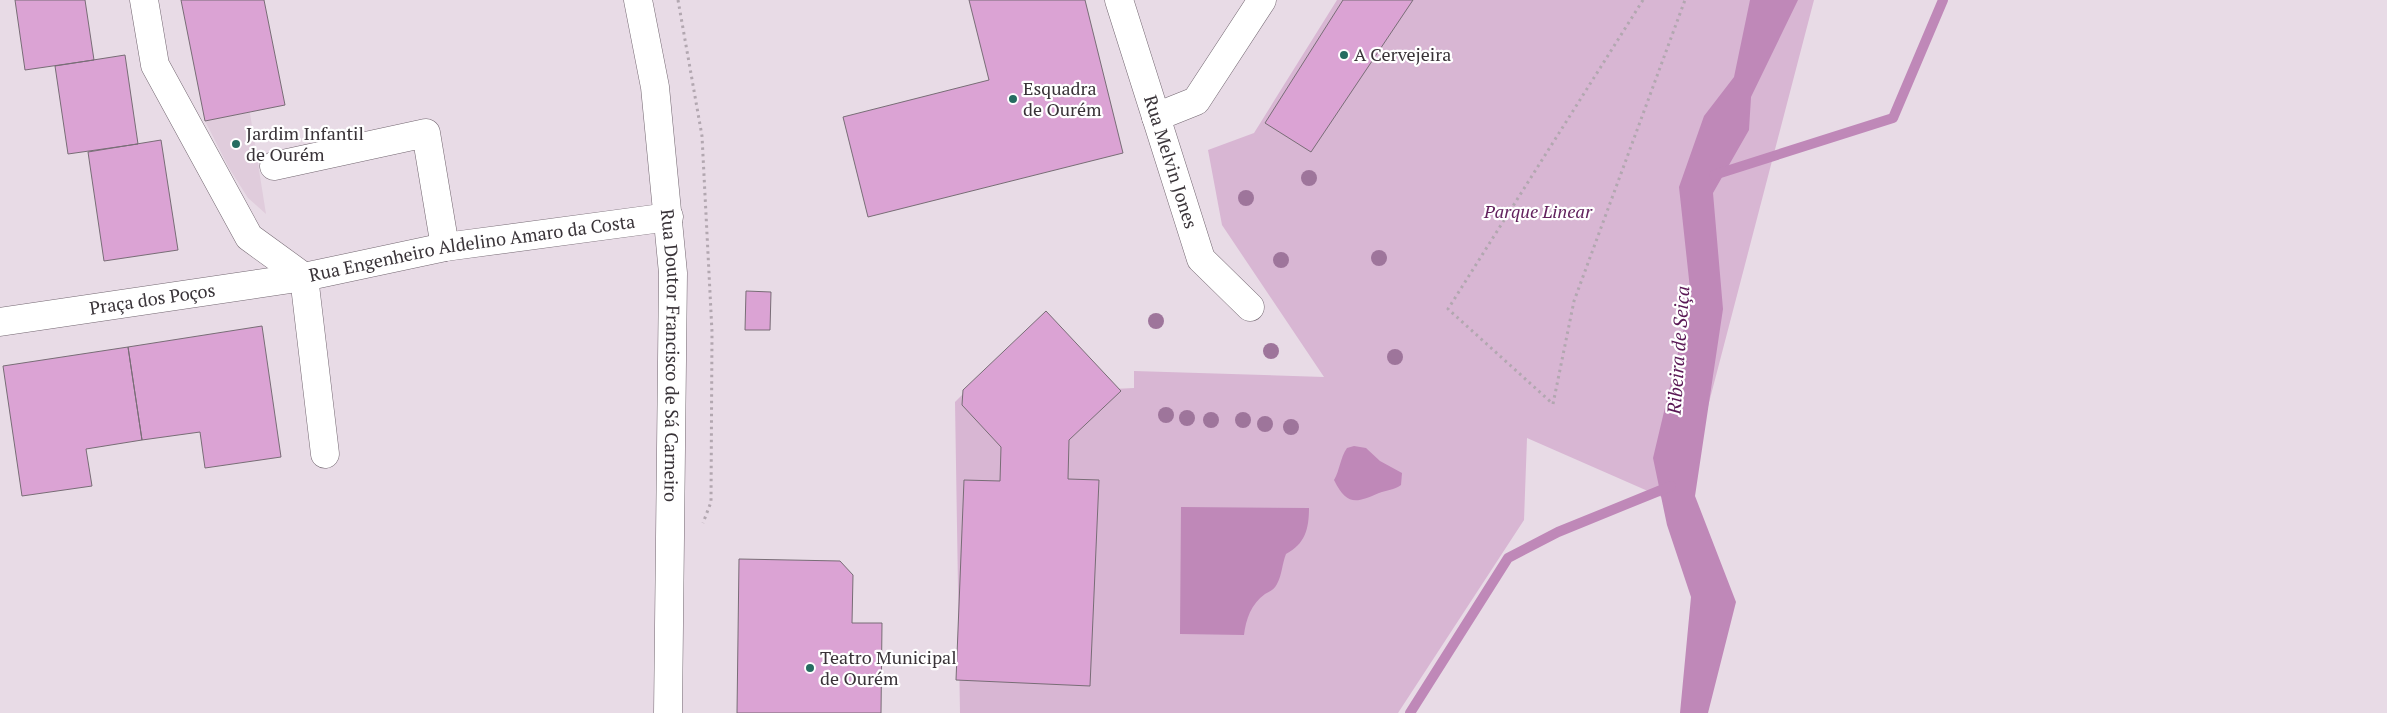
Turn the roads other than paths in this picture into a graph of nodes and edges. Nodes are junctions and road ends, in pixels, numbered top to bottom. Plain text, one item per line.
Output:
1 (144, 0) edge
2 (638, 0) edge
3 (1119, 0) edge
4 (1262, 0) edge
5 (1156, 117) junction
6 (274, 166) dead end
7 (669, 217) junction
8 (445, 247) junction
9 (304, 276) junction
10 (1250, 307) dead end
11 (0, 322) edge
12 (325, 454) dead end
13 (668, 713) edge

1 - 9 street, Rua Engenheiro Aldelino Amaro da Costa
2 - 7 street, Rua Doutor Francisco de Sá Carneiro
3 - 5 street, Rua Melvin Jones
4 - 5 street
5 - 10 street, Rua Melvin Jones
6 - 8 street
7 - 8 street, Rua Engenheiro Aldelino Amaro da Costa
7 - 13 street, Rua Doutor Francisco de Sá Carneiro
8 - 9 street, Rua Engenheiro Aldelino Amaro da Costa
9 - 11 street, Praça dos Poços
9 - 12 street

